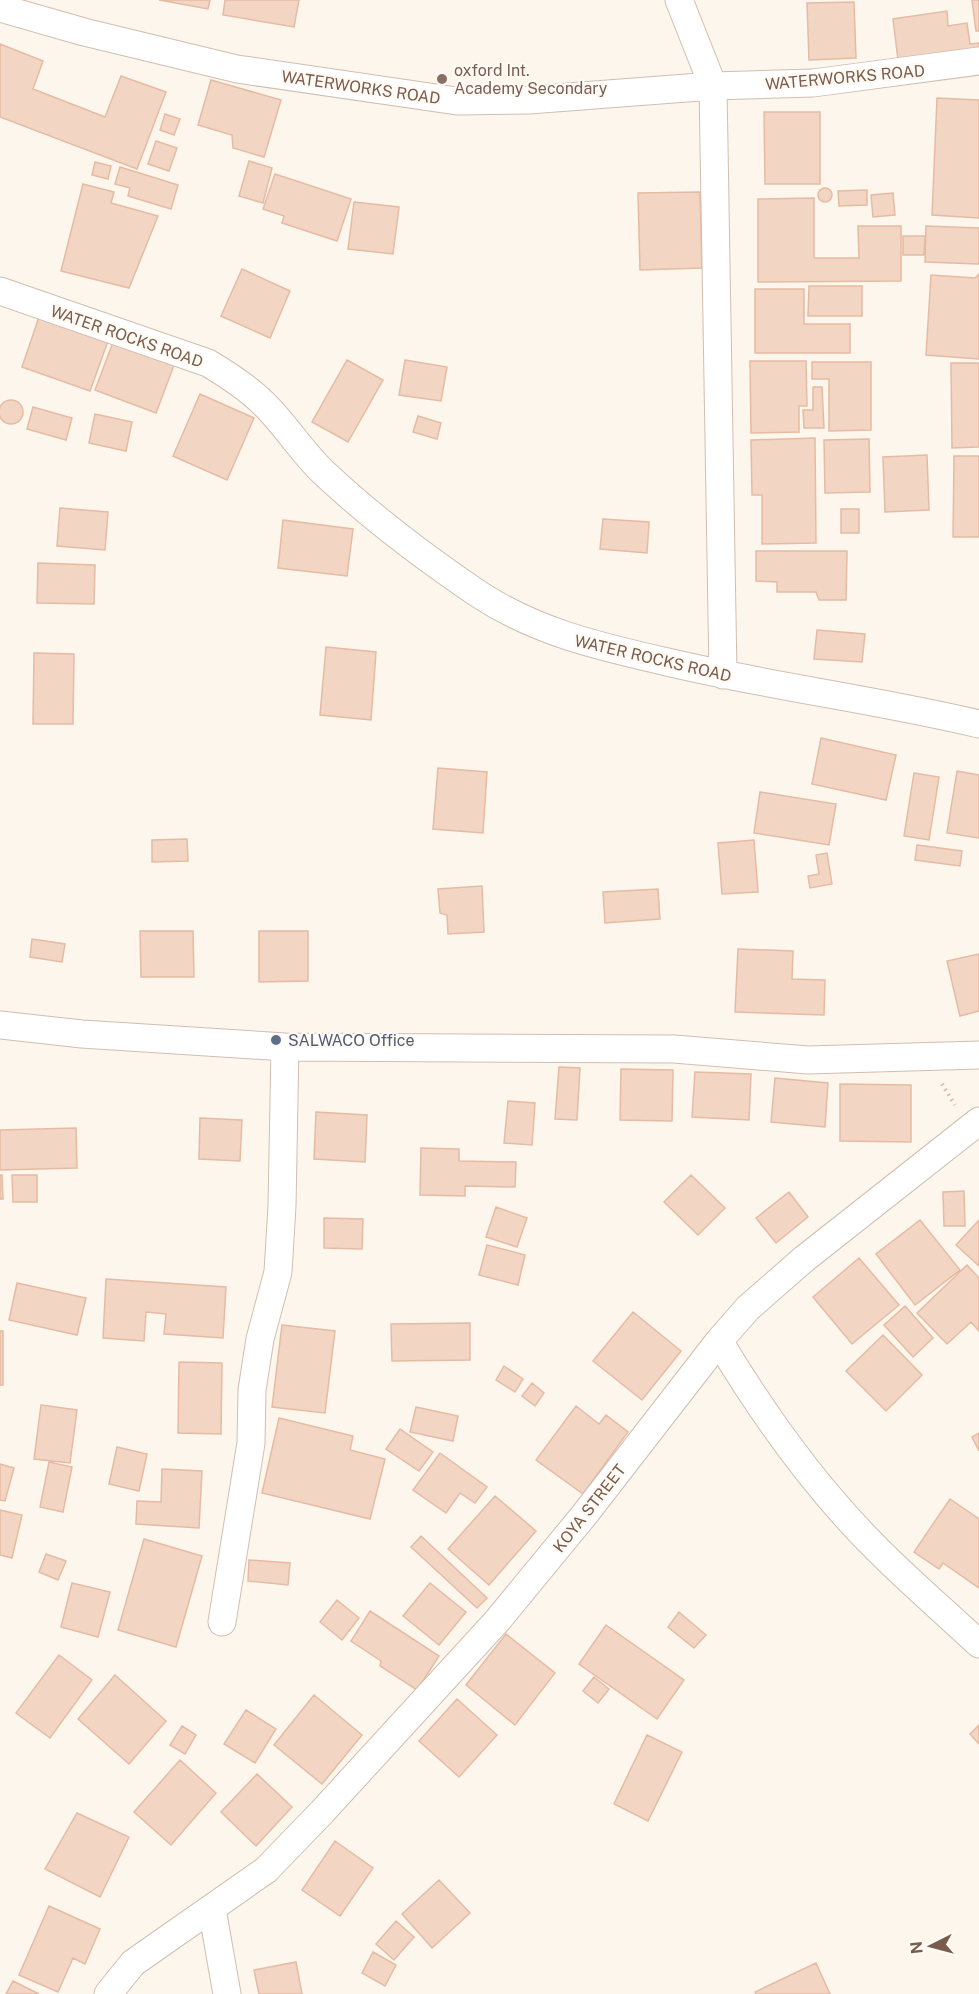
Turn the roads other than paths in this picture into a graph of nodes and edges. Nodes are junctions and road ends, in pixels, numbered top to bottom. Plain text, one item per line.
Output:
1 (679, 0) edge
2 (0, 8) edge
3 (979, 61) edge
4 (713, 86) junction
5 (0, 291) edge
6 (723, 675) junction
7 (979, 724) edge
8 (0, 1024) edge
9 (285, 1047) junction
10 (979, 1054) edge
11 (976, 1131) edge
12 (719, 1341) junction
13 (222, 1622) dead end
14 (979, 1644) edge
15 (213, 1909) junction
16 (108, 1994) edge
17 (227, 1994) edge

1 - 4 street
2 - 4 street, WATERWORKS ROAD
3 - 4 street, WATERWORKS ROAD
4 - 6 street
5 - 6 street, WATER ROCKS ROAD
6 - 7 street, WATER ROCKS ROAD
8 - 9 street
9 - 10 street
9 - 13 street
11 - 12 street, KOYA STREET
12 - 14 street
12 - 15 street, KOYA STREET
15 - 16 street, KOYA STREET
15 - 17 street

